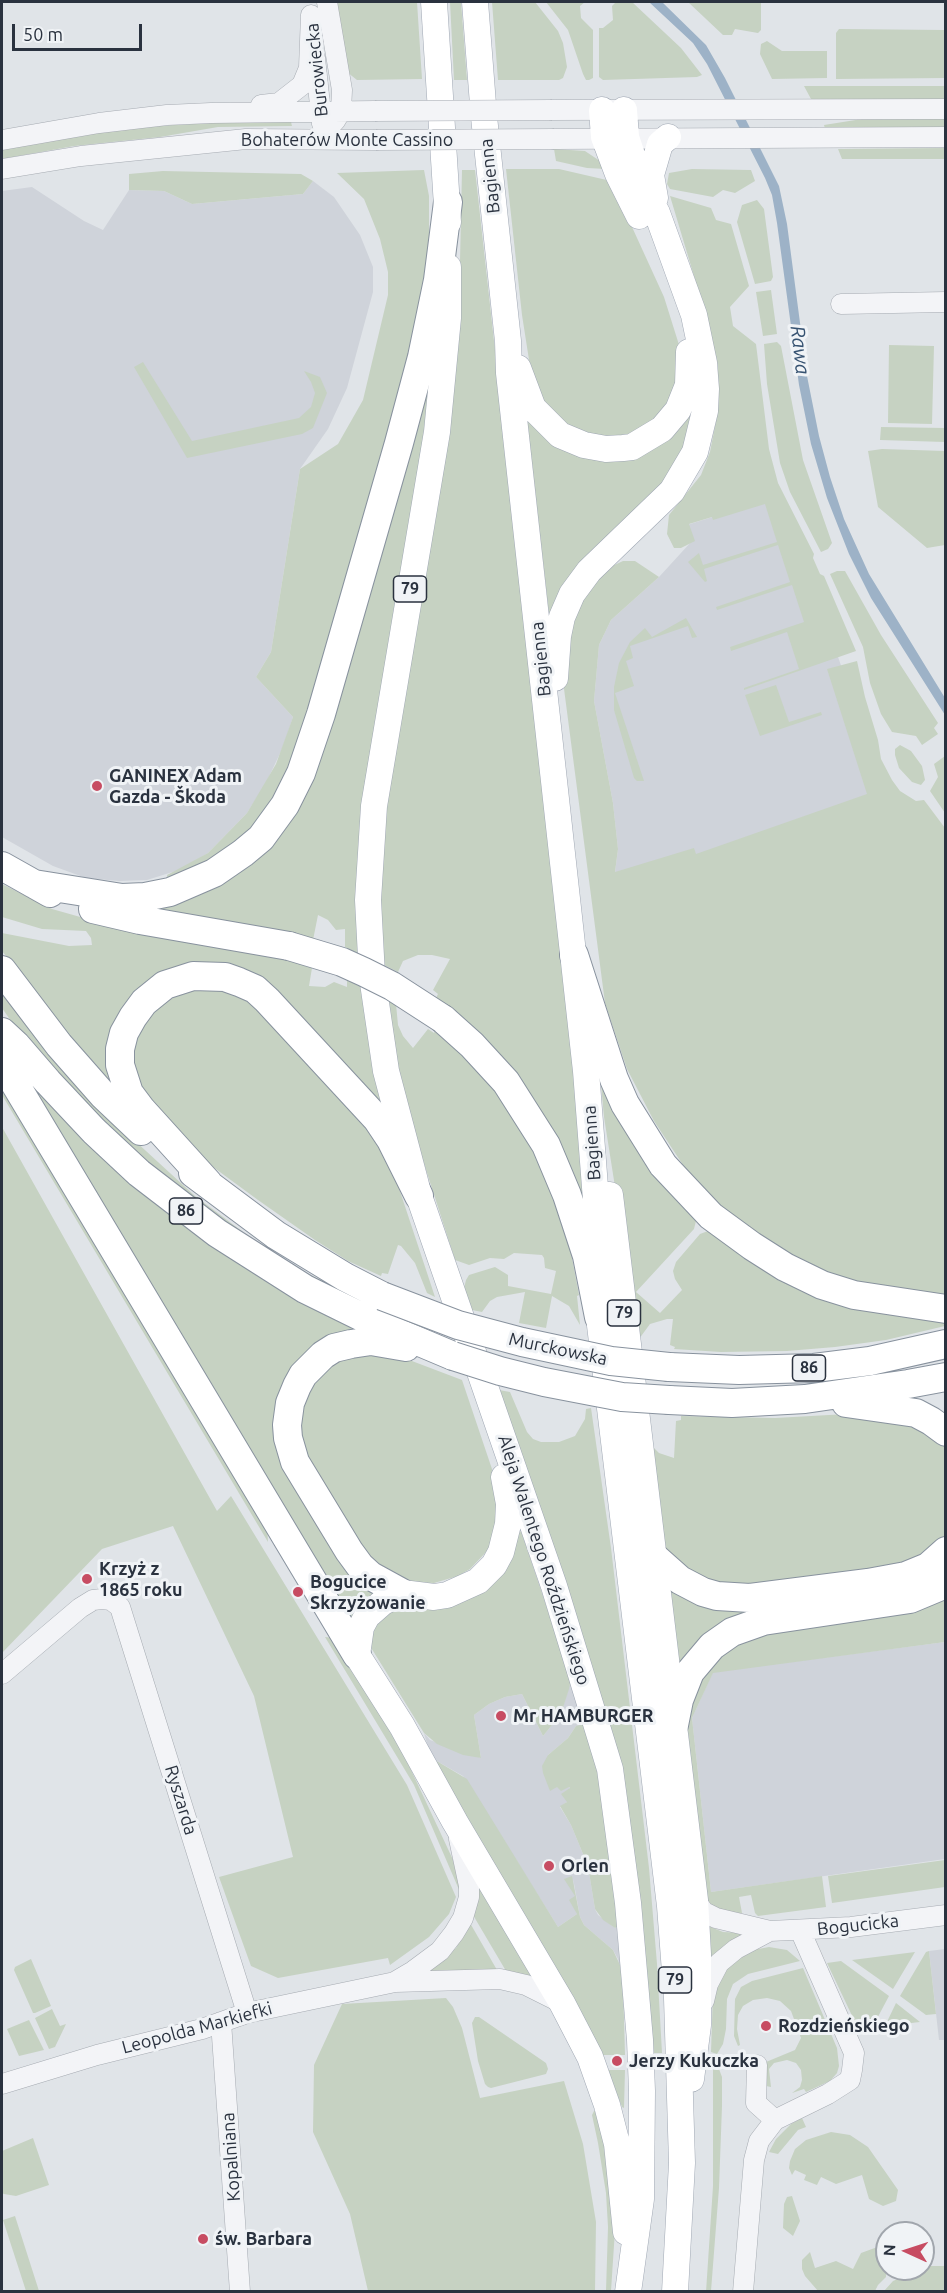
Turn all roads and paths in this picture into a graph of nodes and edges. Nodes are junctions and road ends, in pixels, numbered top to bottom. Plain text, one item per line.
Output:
1 (327, 2) edge
2 (434, 2) edge
3 (475, 2) edge
4 (311, 8) edge
5 (342, 90) junction
6 (945, 109) edge
7 (613, 110) junction
8 (321, 111) junction
9 (341, 111) junction
10 (372, 111) junction
11 (211, 112) junction
12 (615, 137) junction
13 (674, 137) junction
14 (945, 137) edge
15 (324, 138) junction
16 (2, 140) edge
17 (2, 170) edge
18 (448, 202) junction
19 (657, 213) junction
20 (945, 302) edge
21 (842, 304) dead end
22 (508, 342) junction
23 (549, 735) junction
24 (2, 866) edge
25 (34, 884) junction
26 (574, 955) junction
27 (2, 970) edge
28 (2, 1032) edge
29 (2, 1056) edge
30 (586, 1071) junction
31 (208, 1183) junction
32 (418, 1196) junction
33 (945, 1309) edge
34 (599, 1317) junction
35 (408, 1342) junction
36 (945, 1344) edge
37 (945, 1377) edge
38 (805, 1399) junction
39 (493, 1406) junction
40 (945, 1432) edge
41 (945, 1551) edge
42 (653, 1556) junction
43 (945, 1584) edge
44 (402, 1593) junction
45 (357, 1655) junction
46 (2, 1674) edge
47 (674, 1725) junction
48 (455, 1822) junction
49 (695, 1900) junction
50 (945, 1914) edge
51 (800, 1930) junction
52 (770, 1931) junction
53 (395, 1982) junction
54 (562, 2003) junction
55 (247, 2013) junction
56 (221, 2022) junction
57 (698, 2025) junction
58 (757, 2065) dead end
59 (2, 2084) edge
60 (775, 2120) junction
61 (682, 2163) junction
62 (629, 2281) edge
63 (240, 2292) edge
64 (675, 2292) edge
65 (743, 2292) edge

1 - 5 street, Burowiecka
2 - 18 main road, 79
3 - 22 main road, Bagienna / 79
4 - 8 street, Burowiecka
4 - 11 street
5 - 9 street, Burowiecka
5 - 10 street
6 - 7 street, Bohaterów Monte Cassino
7 - 10 street, Bohaterów Monte Cassino, bridge
7 - 12 main road
8 - 9 street, Bohaterów Monte Cassino
8 - 11 street, Bohaterów Monte Cassino
8 - 15 street, Burowiecka
9 - 10 street, Bohaterów Monte Cassino
9 - 15 street, Burowiecka
11 - 16 street, Bohaterów Monte Cassino
12 - 13 street, Bohaterów Monte Cassino
12 - 15 street, Bohaterów Monte Cassino, bridge
12 - 19 main road
12 - 22 main road
13 - 14 street, Bohaterów Monte Cassino
13 - 19 main road
15 - 17 street, Bohaterów Monte Cassino
18 - 25 highway
18 - 32 main road, 79
19 - 23 main road
20 - 21 street
22 - 23 main road, Bagienna / 79
23 - 26 main road, Bagienna / 79
24 - 25 highway
25 - 34 highway, bridge
26 - 30 main road, Bagienna / 79
26 - 33 highway
27 - 31 highway, 86
28 - 35 highway, 86
29 - 45 highway
30 - 34 main road, Bagienna
30 - 42 main road, 79
31 - 32 highway
31 - 36 highway, Murckowska / 86, bridge
32 - 39 main road, Aleja Walentego Roździeńskiego / 79
34 - 61 main road, 79
35 - 38 highway, Murckowska / 86, bridge
35 - 44 highway
37 - 38 highway, Murckowska / 86
38 - 40 highway
39 - 44 main road
39 - 62 main road, Aleja Walentego Roździeńskiego / 79
41 - 42 highway
42 - 47 main road, 79
43 - 47 highway
44 - 45 main road
45 - 48 main road
46 - 55 street, Ryszarda
47 - 49 main road, 79
48 - 53 street, Leopolda Markiefki
48 - 54 main road
49 - 52 street, Bogucicka
49 - 57 main road, 79
50 - 51 street, Bogucicka
51 - 52 street, Bogucicka
51 - 60 street
52 - 57 street, Bogucicka
53 - 54 street, Leopolda Markiefki
53 - 55 street, Leopolda Markiefki
54 - 62 main road
55 - 56 street, Leopolda Markiefki
56 - 59 street, Leopolda Markiefki
56 - 63 street, Kopalniana
57 - 61 main road, 79
58 - 60 street
60 - 65 street
61 - 64 main road, 79

